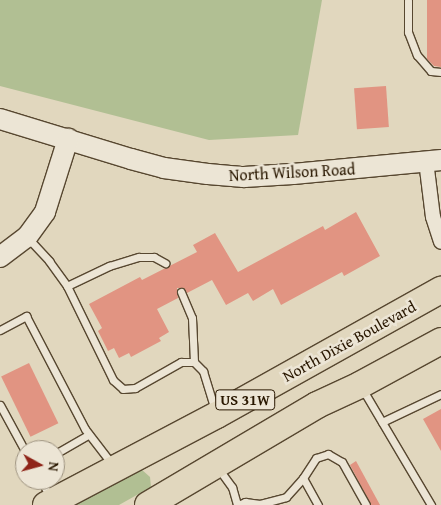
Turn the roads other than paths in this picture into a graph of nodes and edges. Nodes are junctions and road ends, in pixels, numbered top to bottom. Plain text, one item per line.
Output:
1 (408, 0) edge
2 (441, 72) edge
3 (0, 119) edge
4 (68, 139) junction
5 (433, 160) edge
6 (27, 237) junction
7 (441, 242) edge
8 (0, 257) edge
9 (165, 263) dead end
10 (67, 286) junction
11 (441, 290) edge
12 (181, 292) dead end
13 (0, 330) edge
14 (441, 341) edge
15 (194, 362) junction
16 (360, 385) junction
17 (441, 394) edge
18 (0, 405) edge
19 (217, 415) junction
20 (382, 422) junction
21 (90, 434) junction
22 (19, 440) edge
23 (65, 448) edge
24 (215, 464) junction
25 (115, 468) junction
26 (303, 478) junction
27 (46, 495) edge
28 (156, 503) edge
29 (258, 504) edge
30 (237, 505) edge
31 (318, 505) edge
32 (366, 505) edge
33 (431, 505) edge

1 - 2 lane
3 - 4 main road, North Wilson Road
4 - 5 main road, North Wilson Road
4 - 6 main road
5 - 7 street
6 - 8 main road
6 - 10 lane
9 - 10 lane
10 - 15 lane
11 - 19 highway, North Dixie Boulevard / US 31W
12 - 15 lane
13 - 21 lane
14 - 16 highway, US 31W
15 - 19 lane
16 - 20 lane
16 - 24 highway, US 31W
17 - 20 lane
18 - 22 lane
19 - 25 highway, North Dixie Boulevard / US 31W
20 - 33 lane
21 - 23 lane
21 - 25 lane
24 - 28 highway, US 31W
24 - 30 lane
25 - 27 highway, North Dixie Boulevard / US 31W
26 - 29 lane
26 - 31 lane
26 - 32 lane
29 - 30 lane

